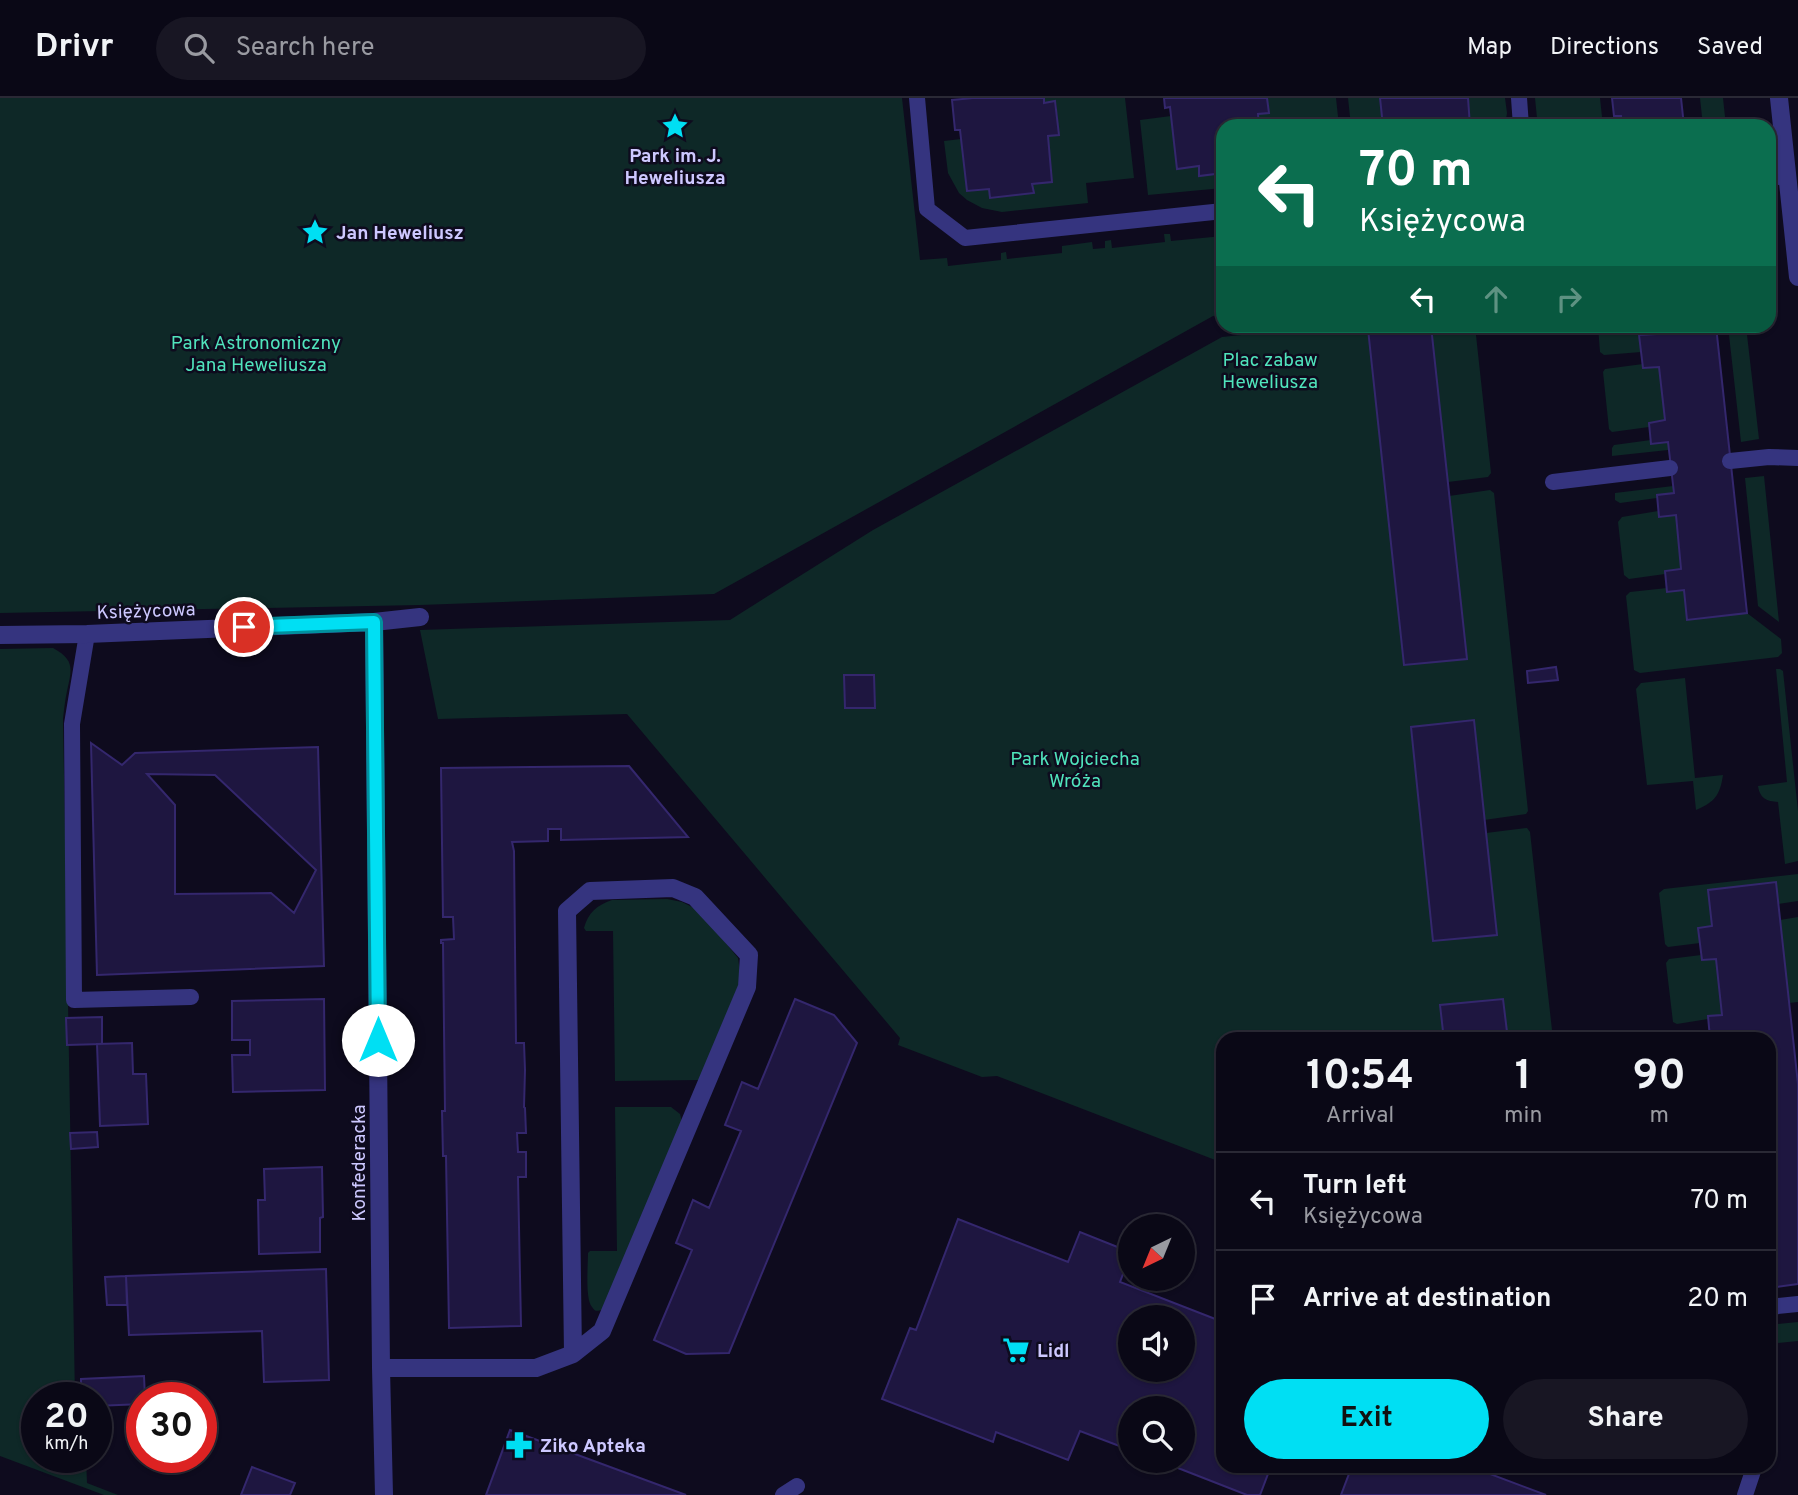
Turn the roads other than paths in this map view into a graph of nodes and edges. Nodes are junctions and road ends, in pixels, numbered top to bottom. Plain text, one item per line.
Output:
1 (917, 98) edge
2 (1519, 98) edge
3 (1779, 98) edge
4 (1520, 119) edge
5 (1778, 177) edge
6 (1216, 212) edge
7 (1798, 277) edge
8 (1798, 458) edge
9 (1730, 461) dead end
10 (1670, 468) dead end
11 (1553, 482) dead end
12 (420, 617) dead end
13 (374, 622) junction
14 (87, 634) junction
15 (0, 635) edge
16 (191, 997) dead end
17 (1798, 1304) edge
18 (1776, 1306) edge
19 (573, 1354) junction
20 (381, 1368) junction
21 (1752, 1473) edge
22 (384, 1495) edge
23 (1745, 1495) edge

1 - 6 lane
2 - 4 lane
3 - 5 street
5 - 7 street
8 - 9 lane
10 - 11 lane
12 - 13 street, Księżycowa
13 - 14 street, Księżycowa
13 - 20 street, Konfederacka
14 - 15 street, Księżycowa
14 - 16 lane
17 - 18 lane
19 - 19 street
19 - 20 street
20 - 22 street, Konfederacka
21 - 23 lane

